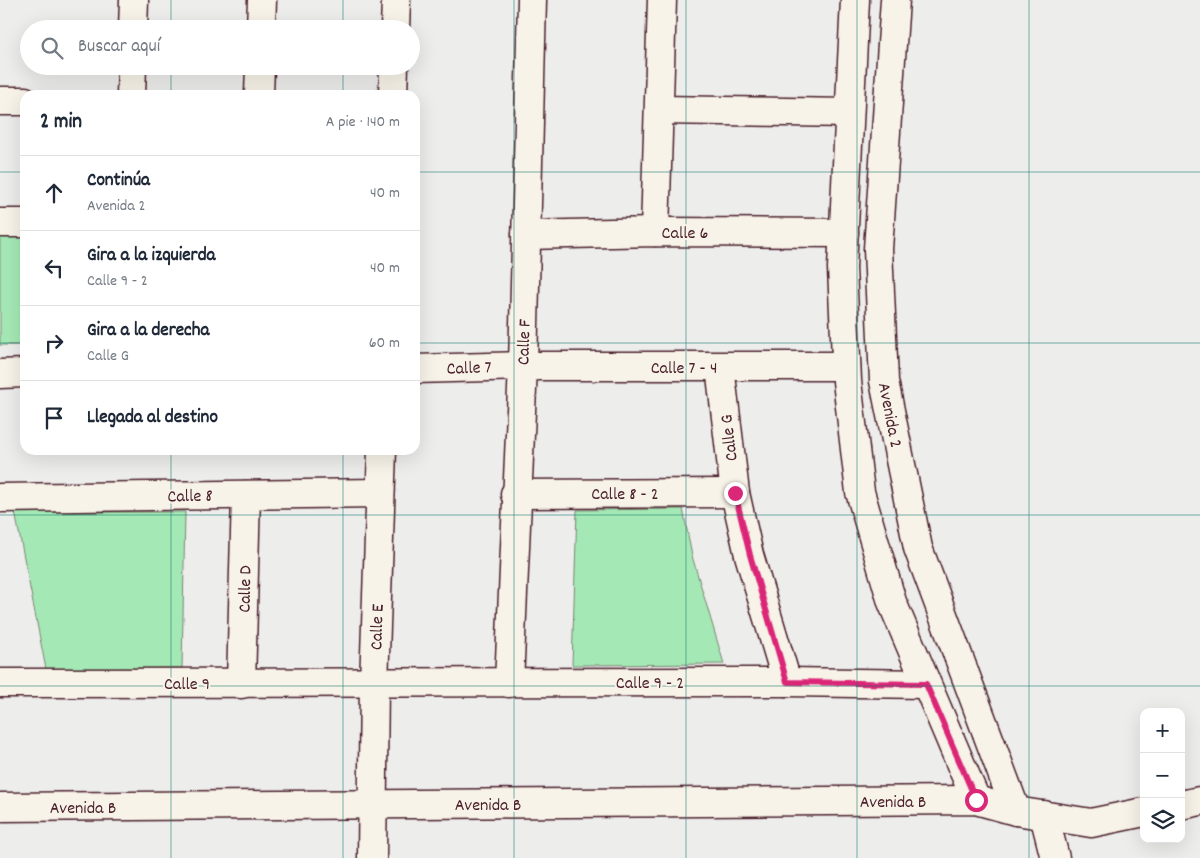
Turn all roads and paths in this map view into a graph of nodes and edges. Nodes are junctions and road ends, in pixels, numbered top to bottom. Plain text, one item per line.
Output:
1 (134, 0) edge
2 (262, 0) edge
3 (396, 0) edge
4 (532, 0) edge
5 (662, 0) edge
6 (855, 0) edge
7 (895, 0) edge
8 (133, 20) edge
9 (262, 20) edge
10 (395, 20) edge
11 (132, 75) edge
12 (260, 75) edge
13 (394, 75) edge
14 (131, 90) edge
15 (259, 90) edge
16 (393, 90) edge
17 (0, 100) edge
18 (20, 101) edge
19 (660, 110) junction
20 (849, 114) junction
21 (0, 223) edge
22 (20, 223) edge
23 (655, 232) junction
24 (844, 233) junction
25 (526, 235) junction
26 (523, 366) junction
27 (846, 366) junction
28 (720, 367) junction
29 (420, 369) edge
30 (0, 374) edge
31 (20, 374) edge
32 (382, 455) edge
33 (380, 493) junction
34 (735, 493) junction
35 (516, 494) junction
36 (246, 495) junction
37 (0, 498) edge
38 (787, 682) junction
39 (0, 683) edge
40 (509, 683) junction
41 (241, 684) junction
42 (374, 684) junction
43 (926, 684) junction
44 (976, 800) junction
45 (1200, 801) edge
46 (1185, 804) edge
47 (373, 805) junction
48 (0, 807) edge
49 (1016, 811) junction
50 (1140, 813) edge
51 (1044, 815) junction
52 (372, 858) edge
53 (1055, 858) edge

1 - 8 street
2 - 9 street
3 - 10 street
4 - 25 street, Calle F
5 - 19 street
6 - 20 street
7 - 49 street, Avenida 2
11 - 14 street
12 - 15 street
13 - 16 street
17 - 18 street
19 - 20 street
19 - 23 street
20 - 24 street
21 - 22 street
23 - 24 street, Calle 6
23 - 25 street, Calle 6
24 - 27 street
25 - 26 street, Calle F
26 - 28 street, Calle 7 - 4
26 - 29 street, Calle 7
26 - 35 street, Calle F
27 - 28 street, Calle 7 - 4
27 - 43 street
28 - 34 street, Calle G
30 - 31 street
32 - 33 street, Calle E
33 - 36 street, Calle 8
33 - 42 street, Calle E
34 - 35 street, Calle 8 - 2
34 - 38 street, Calle G
35 - 40 street, Calle F
36 - 37 street, Calle 8
36 - 41 street, Calle D
38 - 40 street, Calle 9 - 2
38 - 43 street, Calle 9 - 2
39 - 41 street, Calle 9
40 - 42 street, Calle 9 - 2
41 - 42 street, Calle 9
42 - 47 street, Calle E
43 - 44 street
44 - 47 street, Avenida B
44 - 49 street, Avenida B
45 - 46 street
47 - 48 street, Avenida B
47 - 52 street, Calle E
49 - 51 street, Avenida B
50 - 51 street, Avenida B
51 - 53 street

